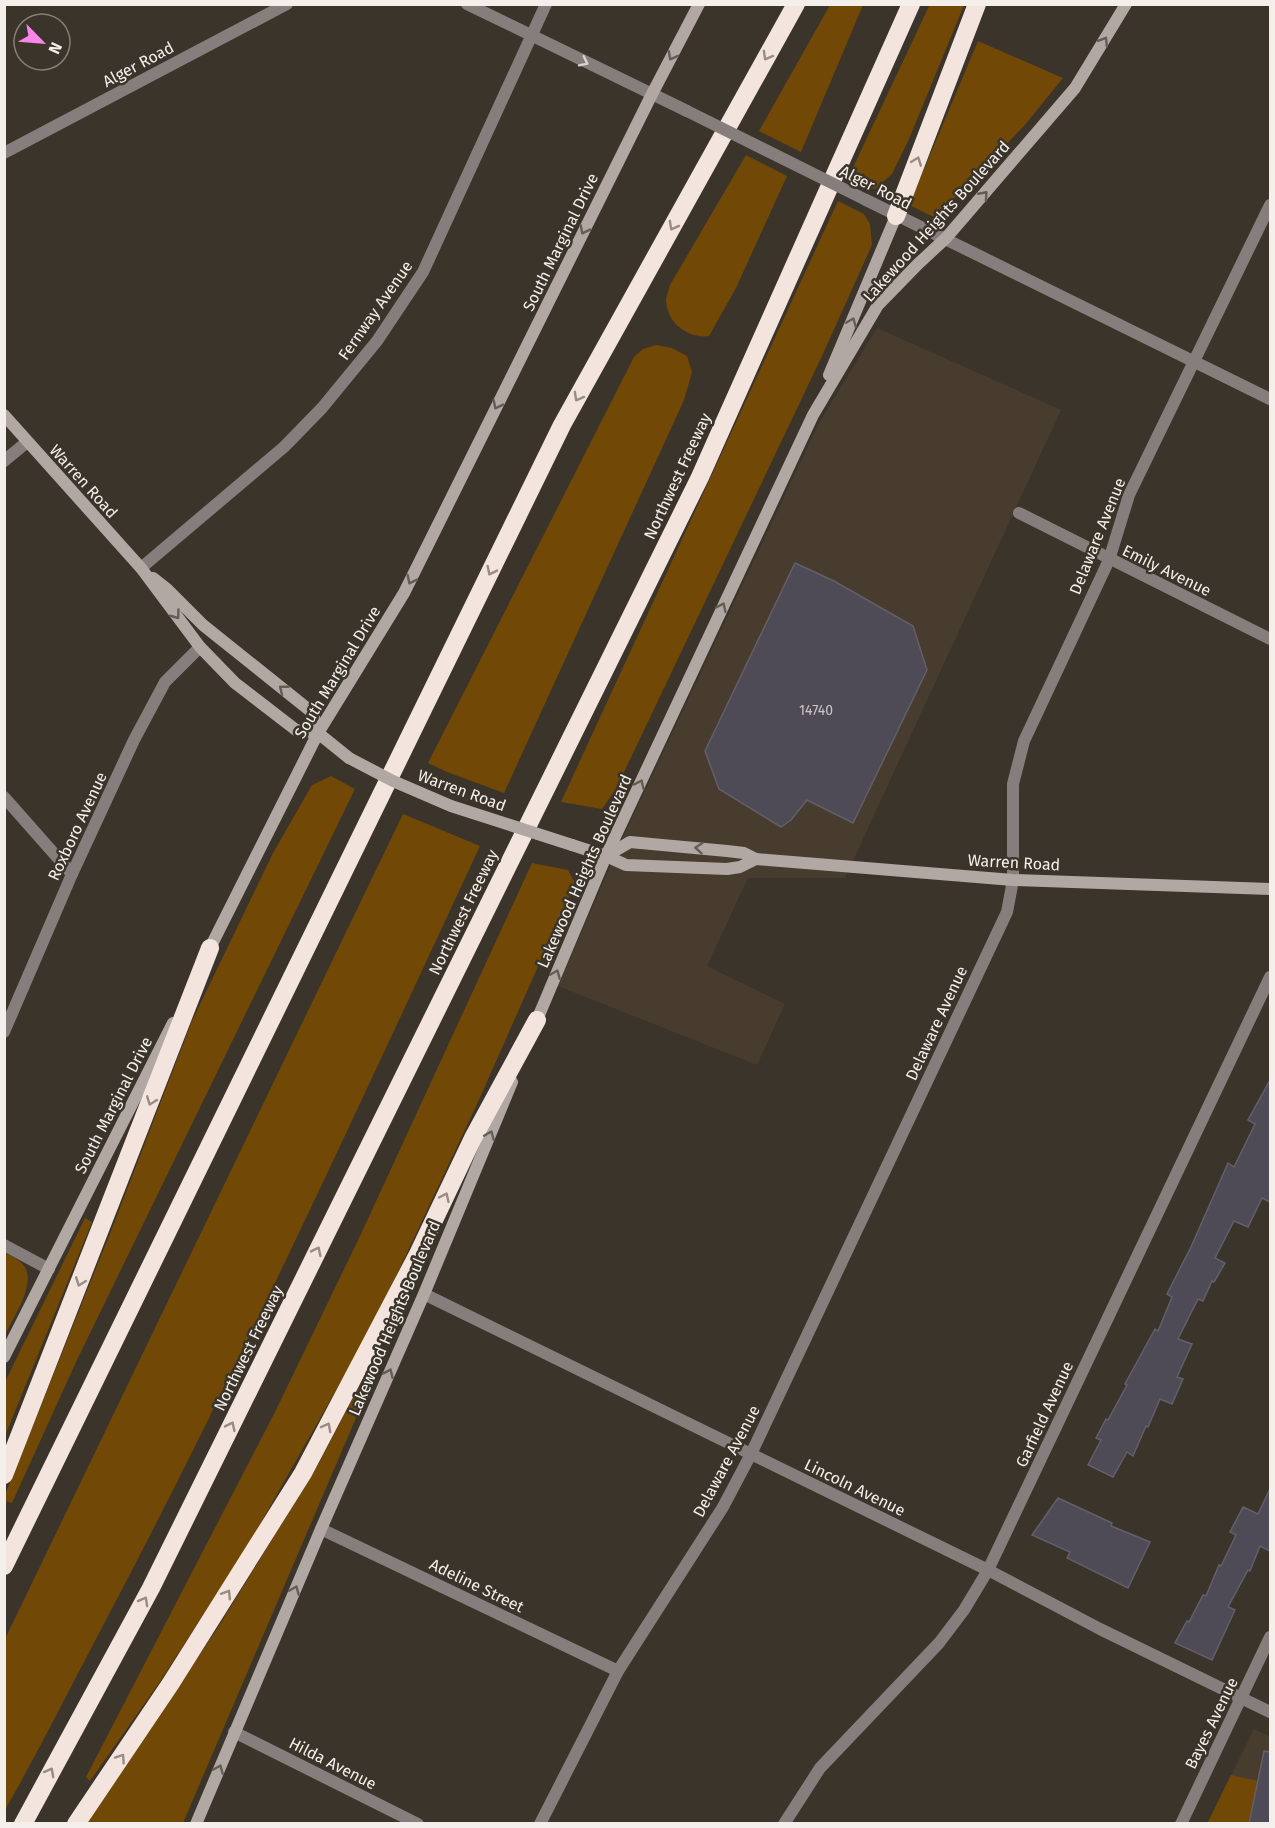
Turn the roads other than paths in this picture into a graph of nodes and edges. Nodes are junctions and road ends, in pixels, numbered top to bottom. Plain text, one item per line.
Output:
1 (287, 4) edge
2 (467, 4) edge
3 (546, 4) edge
4 (699, 4) edge
5 (796, 4) edge
6 (911, 4) edge
7 (977, 4) edge
8 (1126, 4) edge
9 (531, 36) junction
10 (652, 94) junction
11 (4, 153) edge
12 (1270, 205) edge
13 (896, 216) junction
14 (946, 238) junction
15 (1195, 361) junction
16 (1270, 399) edge
17 (4, 415) edge
18 (813, 415) junction
19 (27, 442) junction
20 (4, 461) edge
21 (1019, 513) dead end
22 (1109, 560) junction
23 (141, 568) junction
24 (1270, 639) edge
25 (200, 647) junction
26 (318, 733) junction
27 (4, 797) edge
28 (606, 856) junction
29 (756, 859) junction
30 (72, 874) junction
31 (1013, 880) junction
32 (1270, 889) edge
33 (210, 948) junction
34 (1270, 977) edge
35 (537, 1020) junction
36 (4, 1032) edge
37 (4, 1245) edge
38 (49, 1269) junction
39 (424, 1294) junction
40 (4, 1357) edge
41 (751, 1454) junction
42 (4, 1475) edge
43 (321, 1529) junction
44 (4, 1566) edge
45 (988, 1570) junction
46 (1270, 1637) edge
47 (618, 1671) junction
48 (1241, 1698) junction
49 (1270, 1712) edge
50 (234, 1732) junction
51 (22, 1824) edge
52 (76, 1824) edge
53 (196, 1824) edge
54 (418, 1824) edge
55 (540, 1824) edge
56 (784, 1824) edge
57 (1181, 1824) edge

1 - 11 street, Alger Road
2 - 9 street, Alger Road
3 - 9 street, Fernway Avenue
4 -> 10 main road, South Marginal Drive
5 -> 44 highway
51 -> 6 highway, Northwest Freeway
13 -> 7 highway
14 -> 8 main road, Lakewood Heights Boulevard
9 -> 10 street, Alger Road
9 - 23 street, Fernway Avenue
10 - 13 street, Alger Road, bridge
10 -> 26 main road, South Marginal Drive
12 - 15 street, Delaware Avenue
13 - 14 street, Alger Road
18 -> 13 main road
14 - 15 street, Alger Road
14 - 18 main road, Lakewood Heights Boulevard
15 - 16 street, Alger Road
15 - 22 street, Delaware Avenue
17 - 19 main road, Warren Road
28 -> 18 main road, Lakewood Heights Boulevard
19 - 20 street
19 - 23 main road, Warren Road
21 - 22 street, Emily Avenue
22 - 24 street, Emily Avenue
22 - 31 street, Delaware Avenue
23 -> 25 main road, Warren Road
26 -> 23 main road, Warren Road
25 - 26 main road, Warren Road
25 - 30 street, Roxboro Avenue
26 - 28 main road, Warren Road, bridge
26 - 33 main road, South Marginal Drive
27 - 30 street
28 - 29 main road, Warren Road
29 -> 28 main road, Warren Road
35 -> 28 main road, Lakewood Heights Boulevard
29 - 31 main road, Warren Road
30 - 36 street, Roxboro Avenue
31 - 32 main road, Warren Road
31 - 41 street, Delaware Avenue
33 - 38 main road, South Marginal Drive
33 -> 42 highway
34 - 45 street, Garfield Avenue
39 -> 35 main road, Lakewood Heights Boulevard
52 -> 35 highway
37 - 38 street
38 - 40 main road, South Marginal Drive
39 - 41 street, Lincoln Avenue
43 -> 39 main road, Lakewood Heights Boulevard
41 - 45 street, Lincoln Avenue
41 - 47 street, Delaware Avenue
43 - 47 street, Adeline Street
50 -> 43 main road, Lakewood Heights Boulevard
45 - 48 street, Lincoln Avenue
45 - 56 street, Garfield Avenue
46 - 48 street, Bayes Avenue
47 - 55 street, Delaware Avenue
48 - 49 street, Lincoln Avenue
48 - 57 street, Bayes Avenue
53 -> 50 main road, Lakewood Heights Boulevard
50 - 54 street, Hilda Avenue

